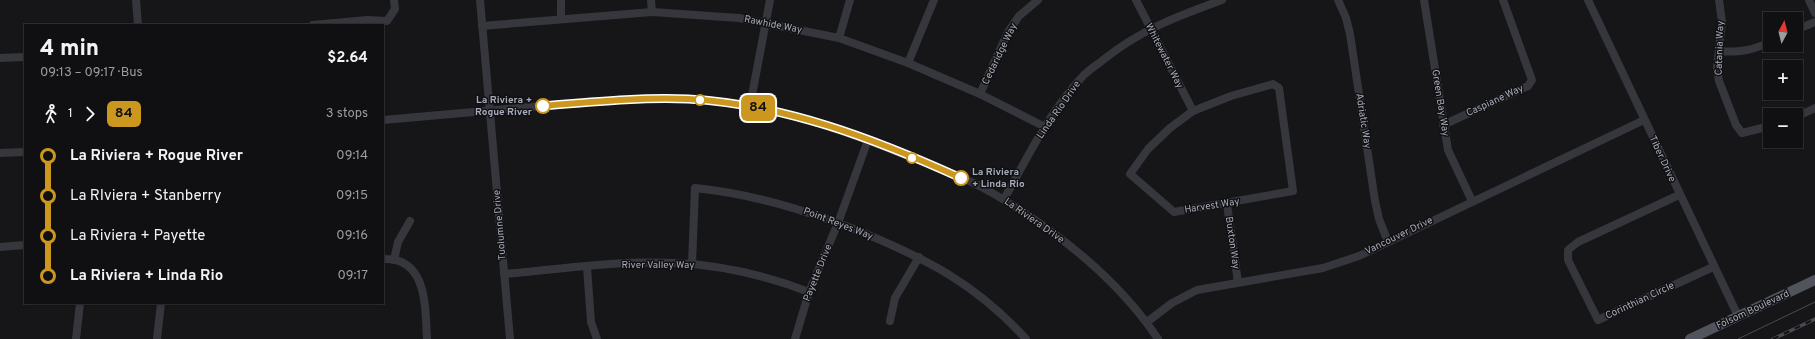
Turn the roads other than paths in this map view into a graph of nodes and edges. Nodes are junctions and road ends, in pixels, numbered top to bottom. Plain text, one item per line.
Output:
1 (136, 0) edge
2 (394, 0) edge
3 (480, 0) edge
4 (561, 0) edge
5 (651, 0) edge
6 (770, 0) edge
7 (850, 0) edge
8 (934, 0) edge
9 (1038, 0) edge
10 (1136, 0) edge
11 (1222, 0) edge
12 (1338, 0) edge
13 (1424, 0) edge
14 (1503, 0) edge
15 (1588, 0) edge
16 (1719, 0) edge
17 (1809, 0) edge
18 (652, 12) junction
19 (1815, 13) edge
20 (561, 19) junction
21 (1815, 22) edge
22 (138, 24) edge
23 (324, 24) edge
24 (766, 24) junction
25 (482, 26) junction
26 (1803, 27) edge
27 (1150, 29) junction
28 (839, 38) junction
29 (1763, 45) edge
30 (1720, 51) junction
31 (24, 57) edge
32 (0, 58) edge
33 (908, 63) junction
34 (980, 94) junction
35 (750, 106) junction
36 (1815, 108) edge
37 (490, 111) junction
38 (1193, 111) junction
39 (1803, 114) edge
40 (384, 120) edge
41 (1644, 120) junction
42 (1443, 125) junction
43 (1045, 127) junction
44 (1763, 128) edge
45 (868, 140) junction
46 (24, 152) edge
47 (0, 153) edge
48 (1679, 196) junction
49 (1004, 200) junction
50 (1472, 201) junction
51 (1227, 204) junction
52 (410, 221) dead end
53 (838, 223) junction
54 (1388, 242) junction
55 (24, 245) edge
56 (0, 247) edge
57 (919, 257) junction
58 (384, 259) edge
59 (394, 260) junction
60 (692, 264) junction
61 (587, 267) junction
62 (1713, 267) junction
63 (504, 274) junction
64 (1815, 280) edge
65 (1238, 282) junction
66 (809, 292) junction
67 (80, 304) edge
68 (162, 304) edge
69 (1738, 316) junction
70 (890, 321) dead end
71 (1147, 322) junction
72 (76, 339) edge
73 (157, 339) edge
74 (427, 339) edge
75 (510, 339) edge
76 (597, 339) edge
77 (795, 339) edge
78 (1026, 339) edge
79 (1158, 339) edge
80 (1690, 339) edge

1 - 22 street
2 - 23 street
3 - 25 street, Tuolumne Drive
4 - 20 street
5 - 18 street
6 - 24 street
7 - 28 street
8 - 33 street
9 - 34 street, Cedaridge Way
10 - 27 street, Whitewater Way
11 - 27 street, Linda Rio Drive
12 - 54 street, Adriatic Way
13 - 42 street, Green Bay Way
14 - 42 street, Caspiane Way
15 - 41 street, Tiber Drive
16 - 30 street, Catania Way
17 - 19 street
18 - 20 street, Rawhide Way
18 - 24 street, Rawhide Way
20 - 25 street, Rawhide Way
21 - 26 street
24 - 28 street, Rawhide Way
24 - 35 street
25 - 37 street, Tuolumne Drive
27 - 38 street, Whitewater Way
27 - 43 street, Linda Rio Drive
28 - 33 street, Rawhide Way
29 - 30 street
30 - 44 street, Catania Way
31 - 32 street
33 - 34 street, Rawhide Way
34 - 43 street, Rawhide Way
35 - 37 street, La Riviera Drive
35 - 45 street, La Riviera Drive
36 - 39 street
37 - 40 street, La Riviera Drive
37 - 63 street, Tuolumne Drive
38 - 51 street, Harvest Way
38 - 51 street, Harvest Way
41 - 48 street, Tiber Drive
41 - 50 street, Vancouver Drive
42 - 50 street, Green Bay Way
43 - 49 street, Linda Rio Drive
45 - 49 street, La Riviera Drive
45 - 53 street, Payette Drive
46 - 47 street
48 - 62 street, Tiber Drive
48 - 62 street, Corinthian Circle
49 - 71 street, La Riviera Drive
50 - 54 street, Vancouver Drive
51 - 65 street, Buxton Way
52 - 59 street
53 - 57 street, Point Reyes Way
53 - 60 street, Point Reyes Way
53 - 66 street, Payette Drive
54 - 65 street, Vancouver Drive
55 - 56 street
57 - 70 street
57 - 78 street, Point Reyes Way
58 - 59 street
59 - 74 street
60 - 61 street, River Valley Way
60 - 66 street, River Valley Way
61 - 63 street, River Valley Way
61 - 76 street
62 - 69 street, Tiber Drive
63 - 75 street, Tuolumne Drive
64 - 69 main road, Folsom Boulevard
65 - 71 street, Vancouver Drive
66 - 77 street, Payette Drive
67 - 72 street
68 - 73 street
69 - 80 main road, Folsom Boulevard
71 - 79 street, La Riviera Drive

